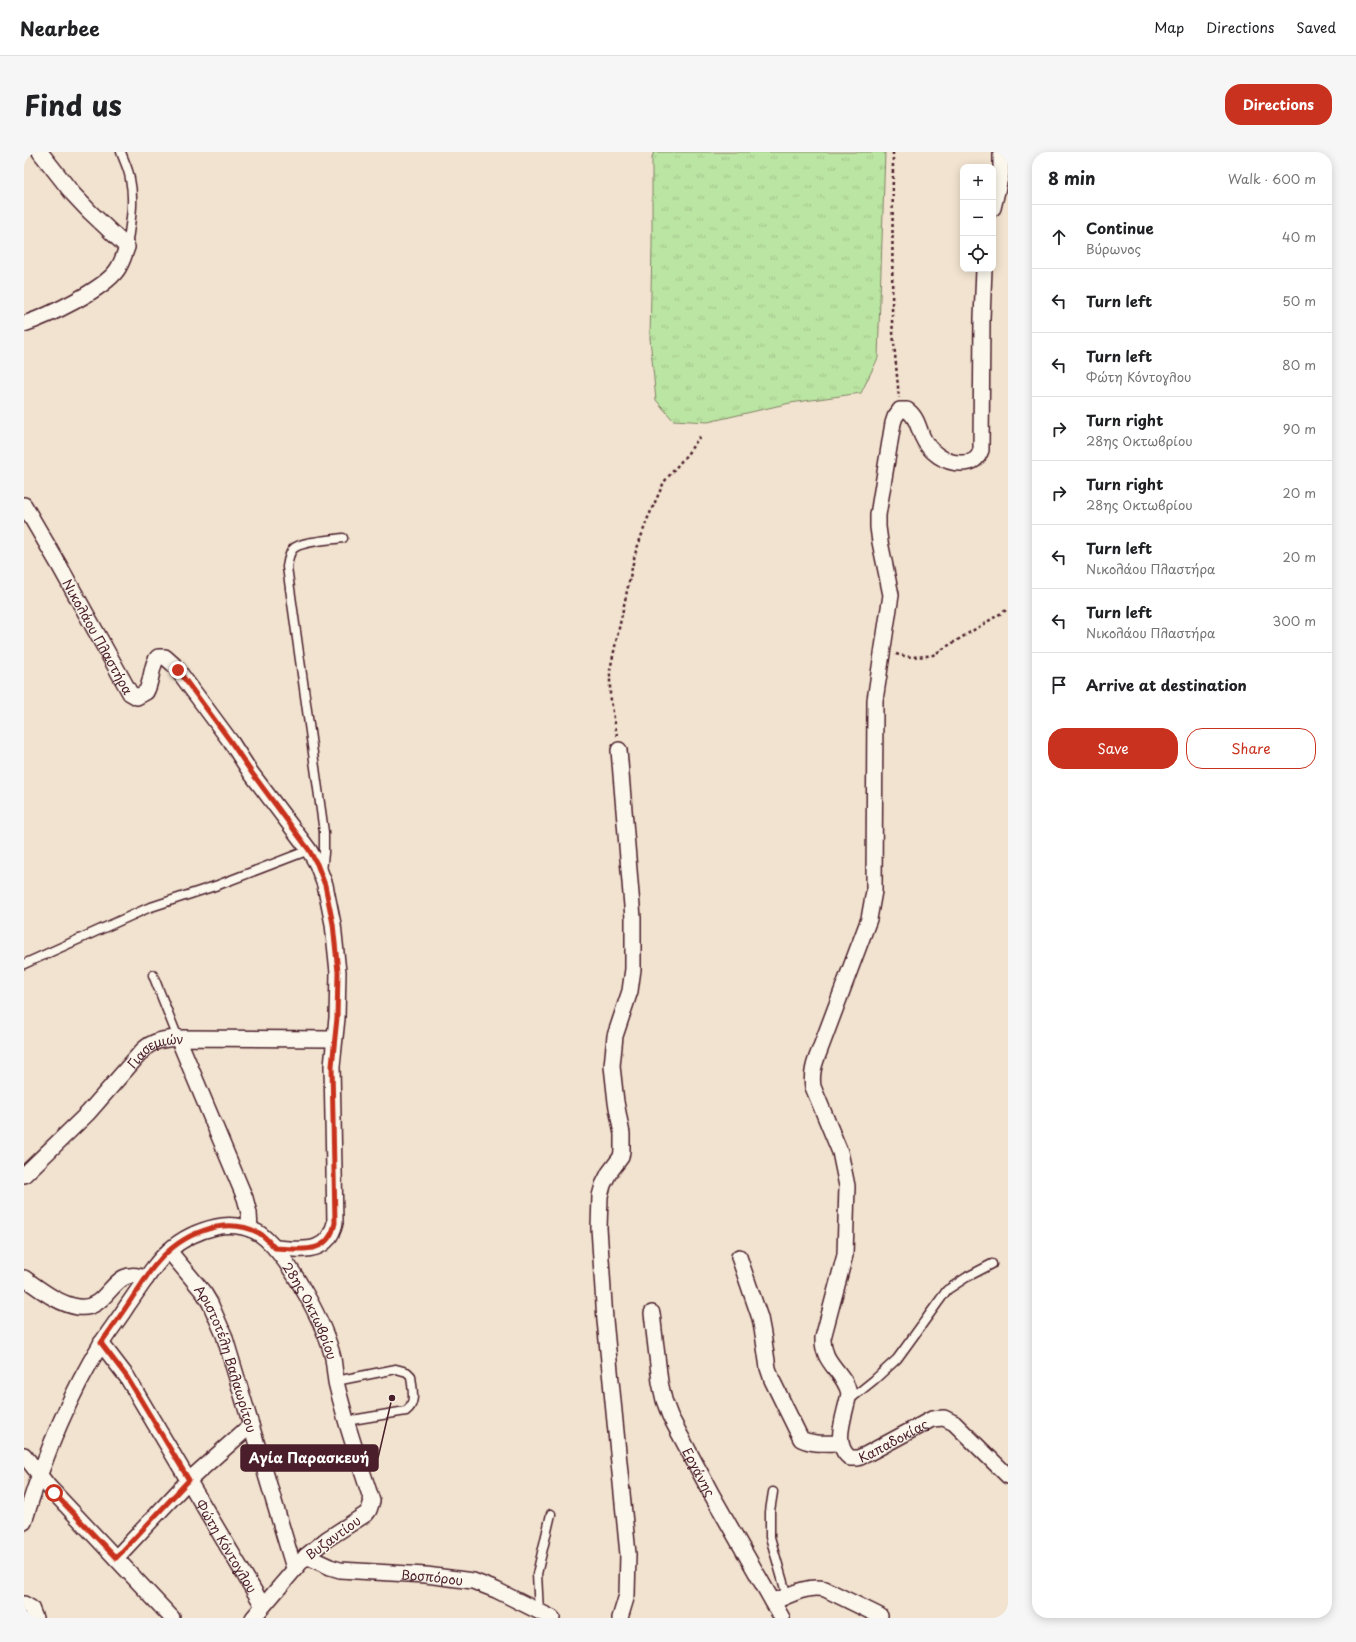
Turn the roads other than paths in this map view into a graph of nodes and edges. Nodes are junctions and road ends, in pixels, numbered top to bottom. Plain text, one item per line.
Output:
1 (40, 152) edge
2 (121, 152) edge
3 (1001, 152) edge
4 (995, 200) edge
5 (127, 247) junction
6 (984, 272) edge
7 (24, 324) edge
8 (24, 505) edge
9 (343, 538) dead end
10 (619, 750) road end
11 (309, 850) junction
12 (321, 874) junction
13 (24, 964) edge
14 (153, 975) dead end
15 (178, 1038) junction
16 (334, 1039) junction
17 (24, 1174) edge
18 (250, 1229) junction
19 (275, 1248) junction
20 (169, 1251) junction
21 (739, 1257) dead end
22 (992, 1264) dead end
23 (24, 1278) edge
24 (146, 1279) junction
25 (652, 1313) dead end
26 (101, 1343) junction
27 (336, 1381) junction
28 (848, 1401) junction
29 (346, 1421) junction
30 (250, 1424) junction
31 (840, 1443) junction
32 (24, 1455) edge
33 (39, 1475) junction
34 (1008, 1476) edge
35 (189, 1480) junction
36 (773, 1492) dead end
37 (551, 1514) dead end
38 (24, 1522) edge
39 (306, 1556) junction
40 (116, 1558) junction
41 (294, 1568) junction
42 (787, 1596) junction
43 (773, 1602) junction
44 (24, 1604) edge
45 (263, 1606) junction
46 (543, 1616) edge
47 (880, 1616) dead end
48 (35, 1618) edge
49 (172, 1618) edge
50 (253, 1618) edge
51 (620, 1618) edge
52 (782, 1618) edge

1 - 5 street
2 - 5 lane
3 - 4 street
5 - 7 street
6 - 28 street, Καπαδοκίας
8 - 11 street, Νικολάου Πλαστήρα
9 - 12 lane
10 - 51 street
11 - 12 street, Νικολάου Πλαστήρα
11 - 13 lane
12 - 16 street, Νικολάου Πλαστήρα
14 - 15 lane
15 - 16 street, Γιασεμιών
15 - 17 street, Γιασεμιών
15 - 18 street
16 - 19 street, Νικολάου Πλαστήρα
18 - 19 street, 28ης Οκτωβρίου
18 - 20 street, 28ης Οκτωβρίου
19 - 27 street, 28ης Οκτωβρίου
20 - 24 street, 28ης Οκτωβρίου
20 - 30 street, Αριστοτέλη Βαλαωρίτου
21 - 31 street
22 - 28 lane
23 - 24 street
24 - 26 street, 28ης Οκτωβρίου
25 - 43 street, Εργάνης
26 - 33 street, 28ης Οκτωβρίου
26 - 35 street, Φώτη Κόντογλου
27 - 29 street, 28ης Οκτωβρίου
27 - 29 lane
28 - 31 street, Καπαδοκίας
29 - 39 street, Βυζαντίου
30 - 35 street
30 - 41 street, Αριστοτέλη Βαλαωρίτου
31 - 34 street, Καπαδοκίας
32 - 33 street
33 - 38 street, 28ης Οκτωβρίου
33 - 40 street
35 - 40 street
35 - 45 street, Φώτη Κόντογλου
36 - 42 lane
37 - 46 lane
39 - 41 street, Βυζαντίου
39 - 46 street, Βοσπόρου
40 - 49 street
41 - 45 street, Βυζαντίου
42 - 43 street
42 - 47 street
43 - 52 street, Εργάνης
44 - 48 street
45 - 50 street, Βυζαντίου

